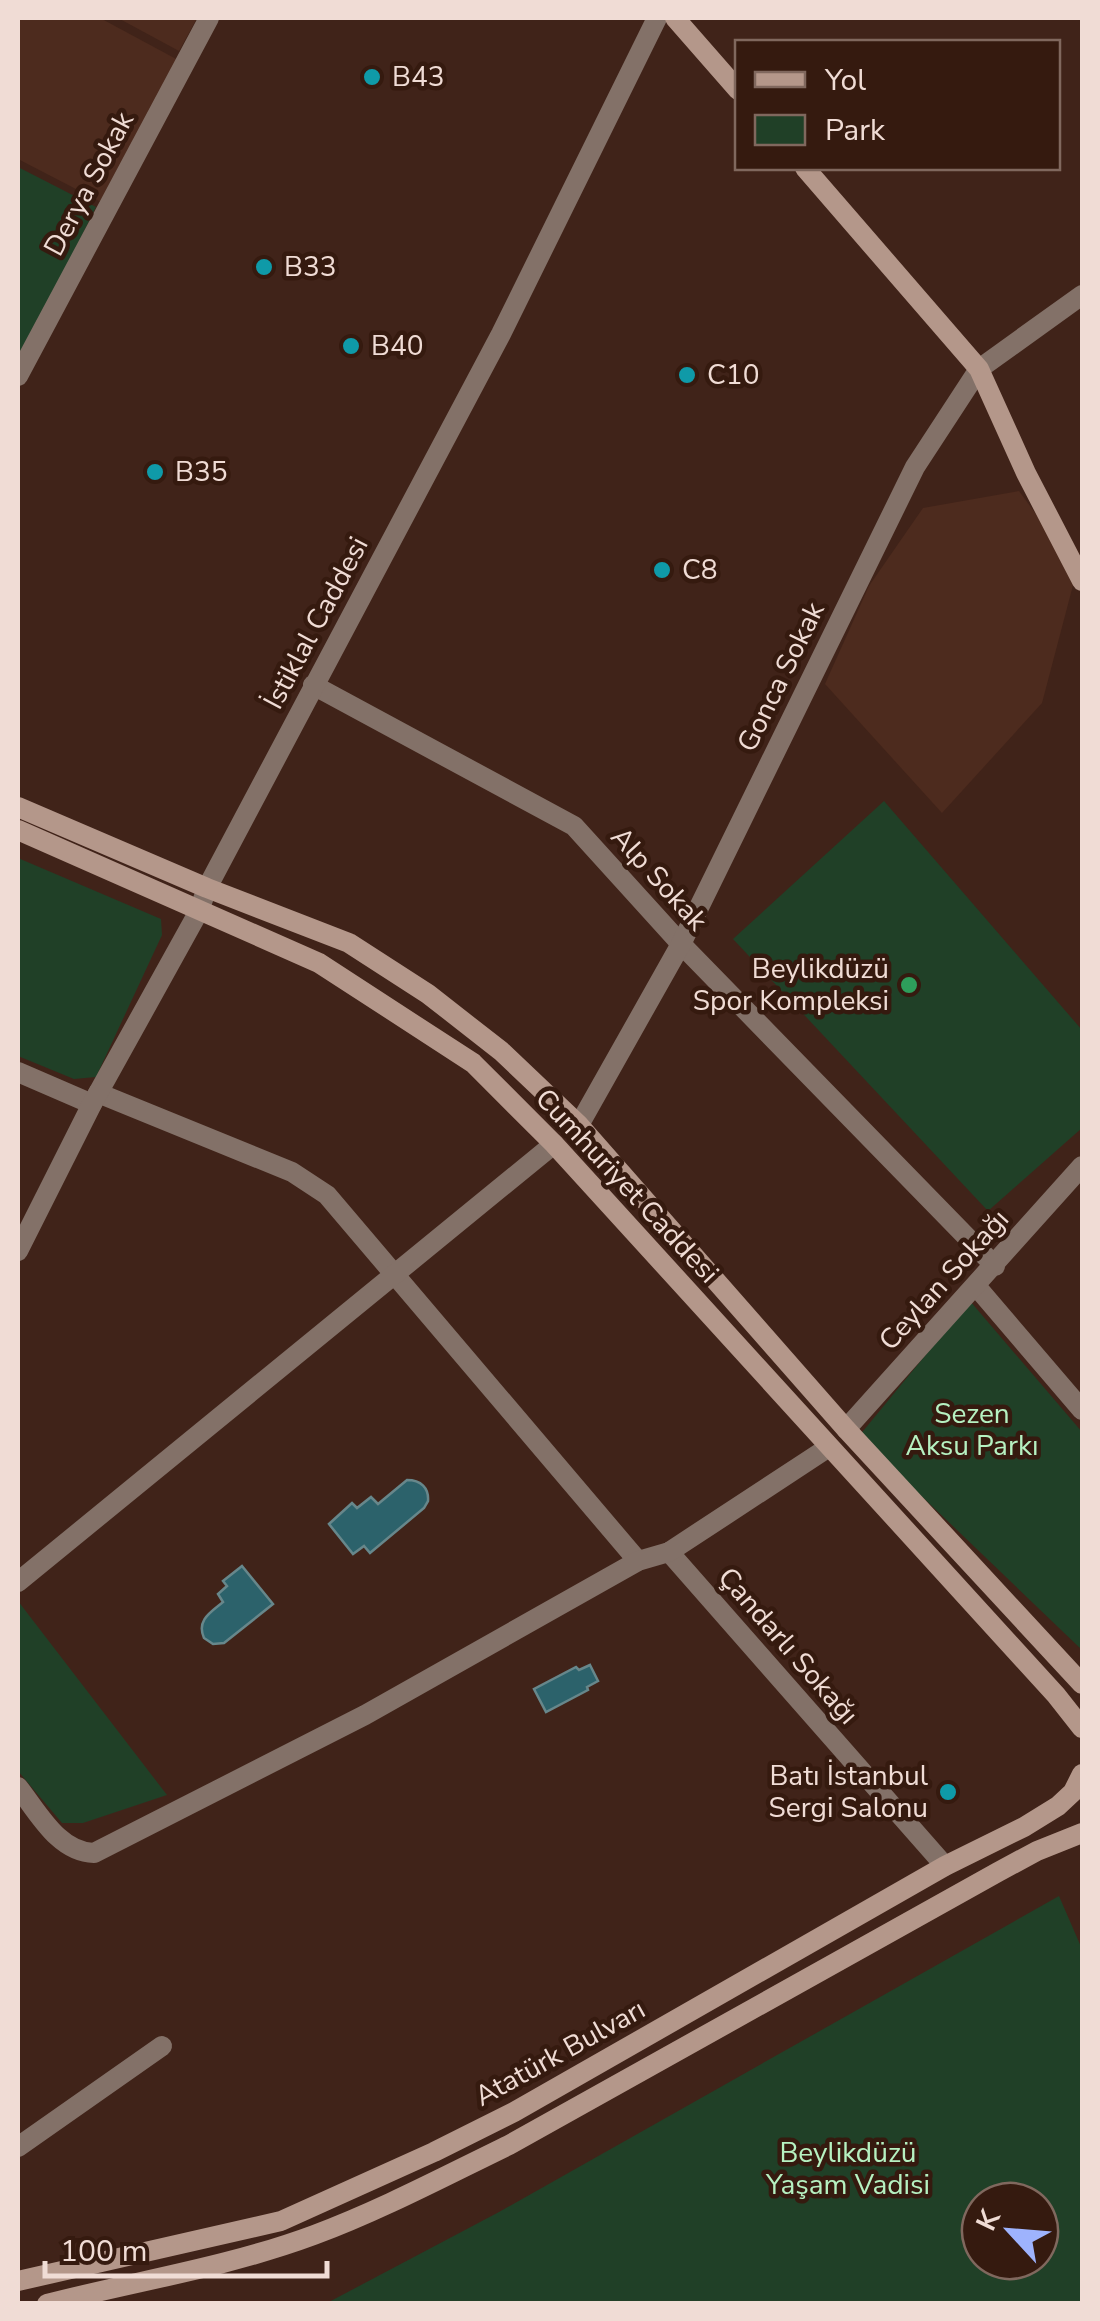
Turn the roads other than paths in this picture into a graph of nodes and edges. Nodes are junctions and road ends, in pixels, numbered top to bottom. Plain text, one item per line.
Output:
1 (209, 18) edge
2 (657, 18) edge
3 (676, 18) edge
4 (735, 87) edge
5 (806, 170) edge
6 (1082, 295) edge
7 (979, 369) junction
8 (18, 376) edge
9 (1082, 581) edge
10 (312, 686) junction
11 (18, 806) edge
12 (18, 830) edge
13 (207, 888) junction
14 (200, 911) junction
15 (681, 944) junction
16 (18, 1072) edge
17 (95, 1098) junction
18 (579, 1125) junction
19 (554, 1144) junction
20 (1082, 1166) edge
21 (18, 1251) edge
22 (995, 1266) junction
23 (396, 1276) junction
24 (976, 1286) junction
25 (1082, 1410) edge
26 (846, 1430) junction
27 (829, 1447) junction
28 (668, 1552) junction
29 (638, 1561) junction
30 (18, 1582) edge
31 (1082, 1684) edge
32 (1082, 1728) edge
33 (1082, 1774) edge
34 (18, 1787) edge
35 (1077, 1838) edge
36 (946, 1866) junction
37 (162, 2046) dead end
38 (18, 2147) edge
39 (18, 2282) edge
40 (47, 2304) edge

1 - 8 street, Derya Sokak
2 - 10 street, İstiklal Caddesi
3 - 4 main road
5 - 7 main road
6 - 7 street, Gonca Sokak
7 - 9 main road
7 - 15 street, Gonca Sokak
10 - 13 street, İstiklal Caddesi
10 - 15 street, Alp Sokak
11 - 13 main road, Cumhuriyet Caddesi
12 - 14 main road, Cumhuriyet Caddesi
13 - 14 street, İstiklal Caddesi
13 - 18 main road, Cumhuriyet Caddesi
14 - 17 street, İstiklal Caddesi
14 - 19 main road, Cumhuriyet Caddesi
15 - 18 street, Gonca Sokak
15 - 22 street, Alp Sokak
16 - 17 street
17 - 21 street, İstiklal Caddesi
17 - 23 street
18 - 19 main road
18 - 26 main road, Cumhuriyet Caddesi
19 - 23 street
19 - 27 main road, Cumhuriyet Caddesi
20 - 22 street, Ceylan Sokağı
22 - 24 street, Ceylan Sokağı
23 - 29 street
23 - 30 street
24 - 25 street
24 - 26 street, Ceylan Sokağı
26 - 27 main road
26 - 31 main road, Cumhuriyet Caddesi
27 - 28 street
27 - 32 main road, Cumhuriyet Caddesi
28 - 29 street
28 - 36 street, Çandarlı Sokağı
29 - 34 street
33 - 36 main road, Atatürk Bulvarı
35 - 40 main road
36 - 39 main road, Atatürk Bulvarı
37 - 38 street

